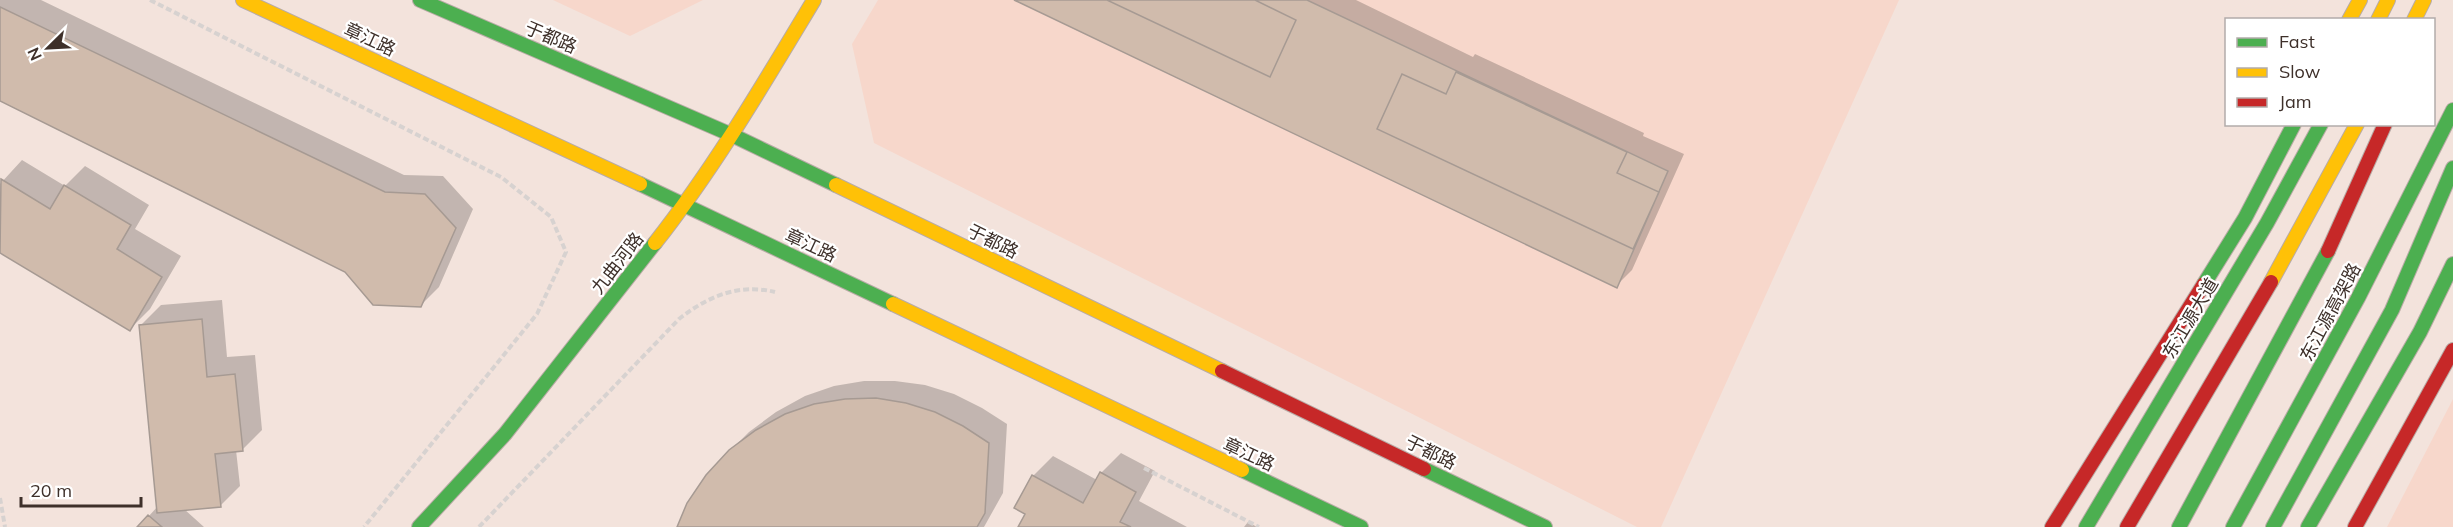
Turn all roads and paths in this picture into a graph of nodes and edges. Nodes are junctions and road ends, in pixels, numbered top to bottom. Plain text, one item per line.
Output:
1 (150, 0) edge
2 (243, 0) edge
3 (420, 0) edge
4 (814, 0) edge
5 (2360, 0) edge
6 (2388, 0) edge
7 (2424, 0) edge
8 (2350, 18) edge
9 (2379, 18) edge
10 (2415, 18) edge
11 (2453, 110) edge
12 (2293, 126) edge
13 (2319, 126) edge
14 (2356, 126) edge
15 (2384, 126) edge
16 (732, 135) junction
17 (2453, 168) edge
18 (685, 205) junction
19 (2453, 264) edge
20 (783, 295) dead end
21 (2453, 350) edge
22 (1136, 464) dead end
23 (0, 498) edge
24 (5, 527) edge
25 (364, 527) edge
26 (419, 527) edge
27 (479, 527) edge
28 (1259, 527) edge
29 (1361, 527) edge
30 (1545, 527) edge
31 (2052, 527) edge
32 (2086, 527) edge
33 (2127, 527) edge
34 (2179, 527) edge
35 (2233, 527) edge
36 (2273, 527) edge
37 (2308, 527) edge
38 (2355, 527) edge

1 - 25 path
2 - 18 main road, 章江路
3 - 16 main road, 于都路
4 - 16 main road, 九曲河路
5 - 8 main road
6 - 9 main road
7 - 10 main road
11 - 35 main road, 东江源高架路
12 - 31 main road
13 - 32 main road, 东江源大道
14 - 33 main road
15 - 34 main road, 东江源高架路
16 - 18 main road, 九曲河路
16 - 30 main road, 于都路
17 - 36 main road
18 - 26 main road, 九曲河路
18 - 29 main road, 章江路
19 - 37 main road
20 - 27 path
21 - 38 main road
22 - 28 path
23 - 24 path

